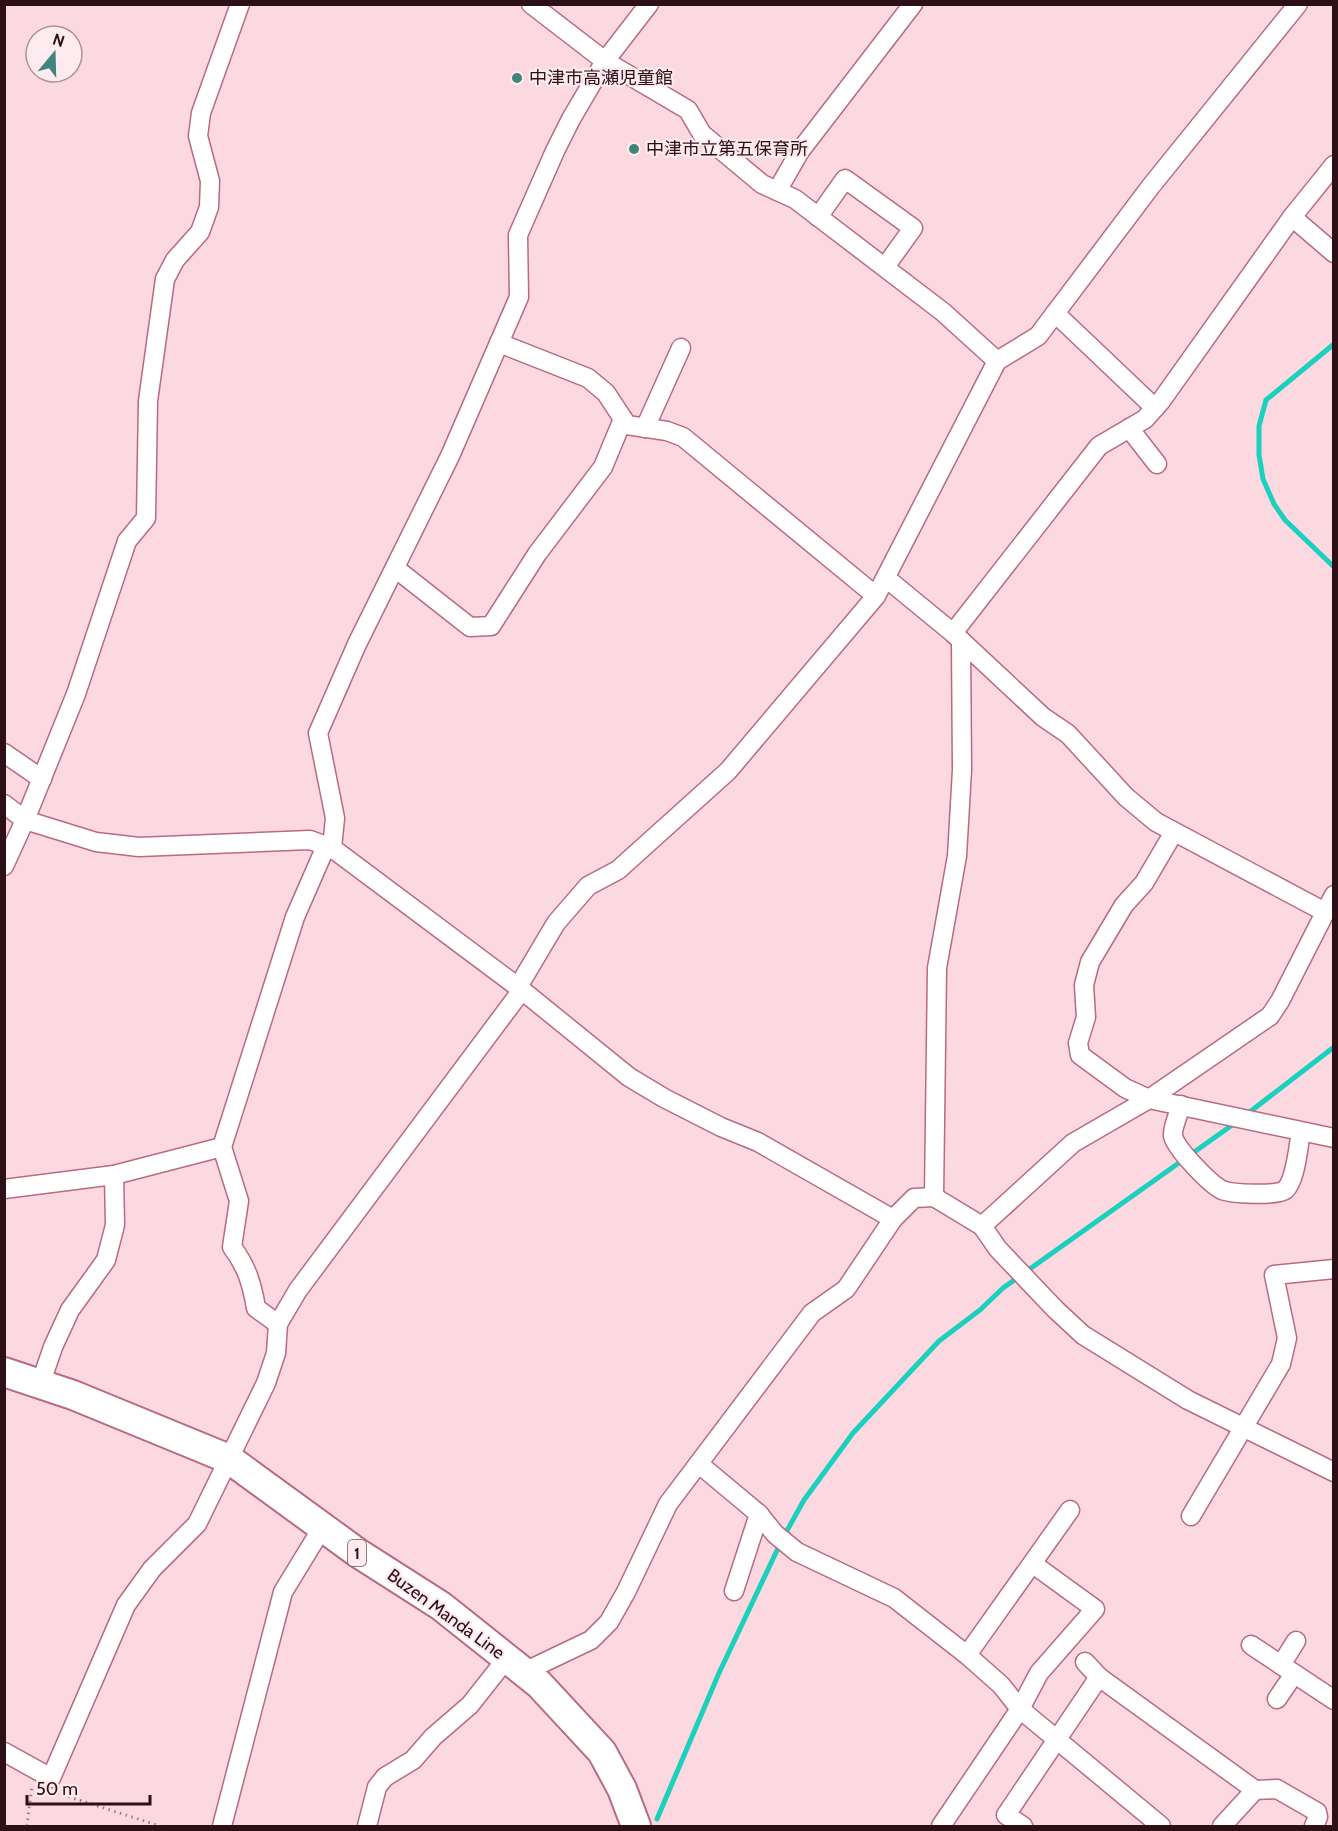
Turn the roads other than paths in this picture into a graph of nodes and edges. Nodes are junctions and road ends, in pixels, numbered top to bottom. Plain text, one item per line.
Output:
1 (240, 4) edge
2 (531, 4) edge
3 (649, 4) edge
4 (913, 4) edge
5 (1298, 4) edge
6 (605, 61) junction
7 (1334, 165) edge
8 (777, 191) junction
9 (818, 217) junction
10 (1292, 217) junction
11 (1334, 253) edge
12 (885, 267) junction
13 (1055, 314) junction
14 (499, 343) junction
15 (681, 348) dead end
16 (997, 362) junction
17 (1155, 408) junction
18 (623, 419) junction
19 (645, 428) junction
20 (1129, 428) junction
21 (1157, 464) dead end
22 (395, 568) junction
23 (886, 578) junction
24 (876, 596) junction
25 (957, 637) junction
26 (4, 753) edge
27 (42, 779) junction
28 (4, 804) edge
29 (26, 820) junction
30 (1174, 832) junction
31 (329, 847) junction
32 (4, 866) edge
33 (1334, 895) edge
34 (1325, 912) junction
35 (520, 989) junction
36 (1149, 1099) junction
37 (1181, 1105) junction
38 (1301, 1132) junction
39 (1334, 1138) edge
40 (222, 1147) junction
41 (114, 1175) junction
42 (4, 1189) edge
43 (934, 1197) junction
44 (892, 1219) junction
45 (982, 1226) junction
46 (1334, 1269) edge
47 (278, 1324) junction
48 (4, 1372) edge
49 (40, 1385) junction
50 (1242, 1427) junction
51 (229, 1459) junction
52 (699, 1464) junction
53 (1333, 1469) edge
54 (1070, 1510) dead end
55 (759, 1514) junction
56 (1191, 1516) dead end
57 (322, 1528) junction
58 (1033, 1564) junction
59 (734, 1591) dead end
60 (1296, 1641) dead end
61 (1251, 1646) dead end
62 (967, 1655) junction
63 (1085, 1662) dead end
64 (515, 1665) junction
65 (1288, 1670) junction
66 (1099, 1677) junction
67 (1277, 1699) dead end
68 (1334, 1700) edge
69 (1020, 1709) junction
70 (1057, 1739) junction
71 (4, 1752) edge
72 (1255, 1790) junction
73 (222, 1827) edge
74 (367, 1827) edge
75 (636, 1827) edge
76 (941, 1827) edge
77 (1023, 1827) edge
78 (1161, 1827) edge
79 (1222, 1827) edge
80 (1314, 1827) edge

1 - 27 street
2 - 6 street
3 - 6 street
4 - 8 street
5 - 13 street
6 - 8 street
6 - 14 street
7 - 10 street
8 - 9 street
9 - 12 street
9 - 12 street
10 - 11 street
10 - 17 street
12 - 16 street
13 - 16 street
13 - 17 street
14 - 18 street
14 - 22 street
15 - 19 street
16 - 23 street
17 - 20 street
18 - 19 street
18 - 22 street
19 - 24 street
20 - 21 street
20 - 25 street
22 - 31 street
23 - 24 street
23 - 25 street
24 - 35 street
25 - 30 street
25 - 43 street
26 - 27 street
27 - 29 street
28 - 29 street
29 - 31 street
29 - 32 street
30 - 34 street
30 - 36 street
31 - 35 street
31 - 40 street
33 - 34 street
34 - 36 street
35 - 44 street
35 - 47 street
36 - 37 street
36 - 45 street
37 - 38 street
37 - 38 street
38 - 39 street
40 - 41 street
40 - 47 street
41 - 42 street
41 - 49 street
43 - 44 street
43 - 45 street
44 - 52 street
45 - 50 street
46 - 50 street
47 - 51 street
48 - 49 main road, Buzen Manda Line / 1
49 - 51 main road, Buzen Manda Line / 1
50 - 53 street
50 - 56 street
51 - 57 main road, Buzen Manda Line / 1
51 - 71 street
52 - 55 street
52 - 64 street
54 - 58 street
55 - 59 street
55 - 62 street
57 - 64 main road, Buzen Manda Line / 1
57 - 73 street
58 - 62 street
58 - 69 street
60 - 65 street
61 - 65 street
62 - 69 street
63 - 66 street
64 - 74 street
64 - 75 main road, Buzen Manda Line / 1
65 - 67 street
65 - 68 street
66 - 70 street
66 - 72 street
69 - 70 street
69 - 76 street
70 - 77 street
70 - 78 street
72 - 79 street
72 - 80 street

